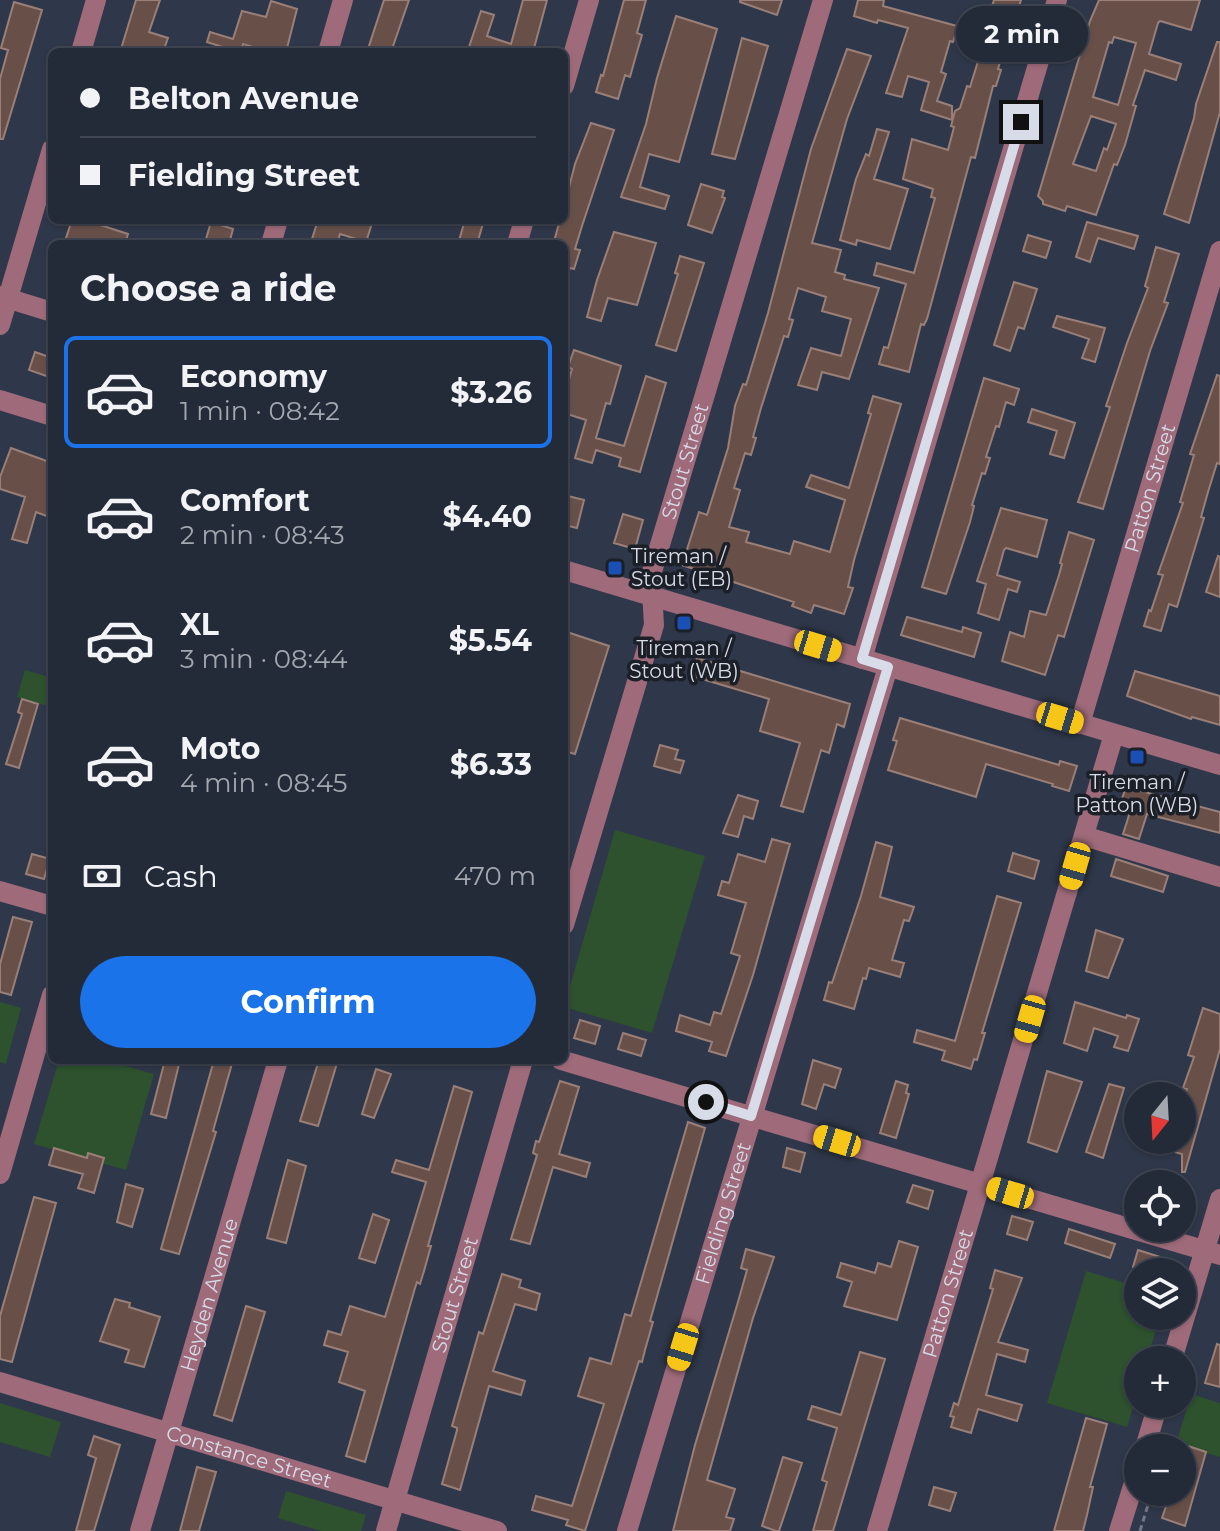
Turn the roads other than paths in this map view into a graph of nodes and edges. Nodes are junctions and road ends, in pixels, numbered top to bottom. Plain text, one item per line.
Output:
1 (96, 0) edge
2 (343, 0) edge
3 (589, 0) edge
4 (823, 0) edge
5 (1057, 0) edge
6 (82, 48) edge
7 (329, 48) edge
8 (568, 72) edge
9 (48, 161) edge
10 (1220, 251) edge
11 (4, 297) edge
12 (48, 311) edge
13 (0, 325) edge
14 (0, 400) edge
15 (48, 415) edge
16 (568, 571) edge
17 (652, 596) junction
18 (862, 659) junction
19 (888, 667) junction
20 (1080, 724) junction
21 (1114, 734) junction
22 (1220, 765) edge
23 (1084, 836) junction
24 (1220, 877) edge
25 (0, 891) edge
26 (48, 905) edge
27 (568, 912) edge
28 (48, 1009) edge
29 (568, 1062) edge
30 (277, 1064) edge
31 (522, 1064) edge
32 (751, 1116) junction
33 (0, 1174) edge
34 (980, 1184) junction
35 (1220, 1199) edge
36 (1213, 1252) edge
37 (1177, 1346) edge
38 (0, 1382) edge
39 (169, 1432) junction
40 (395, 1500) junction
41 (1127, 1506) edge
42 (140, 1531) edge
43 (386, 1531) edge
44 (497, 1531) edge
45 (627, 1531) edge
46 (877, 1531) edge
47 (1119, 1531) edge

1 - 6 street
2 - 7 street
3 - 8 street
4 - 17 street, Stout Street
5 - 18 street
9 - 11 street
10 - 20 street, Patton Street
11 - 12 street
11 - 13 street
14 - 15 street
16 - 17 street
17 - 18 street
17 - 27 street, Stout Street
18 - 19 street
19 - 20 street
19 - 32 street, Fielding Street
20 - 21 street
21 - 22 street
21 - 23 street, Patton Street
23 - 24 street
23 - 34 street, Patton Street
25 - 26 street
28 - 33 street
29 - 32 street
30 - 39 street, Heyden Avenue
31 - 40 street, Stout Street
32 - 34 street
32 - 45 street, Fielding Street
34 - 36 street
34 - 46 street, Patton Street
35 - 36 street
36 - 37 street
38 - 39 street, Constance Street
39 - 40 street, Constance Street
39 - 42 street, Heyden Avenue
40 - 43 street, Stout Street
40 - 44 street, Constance Street
41 - 47 street

